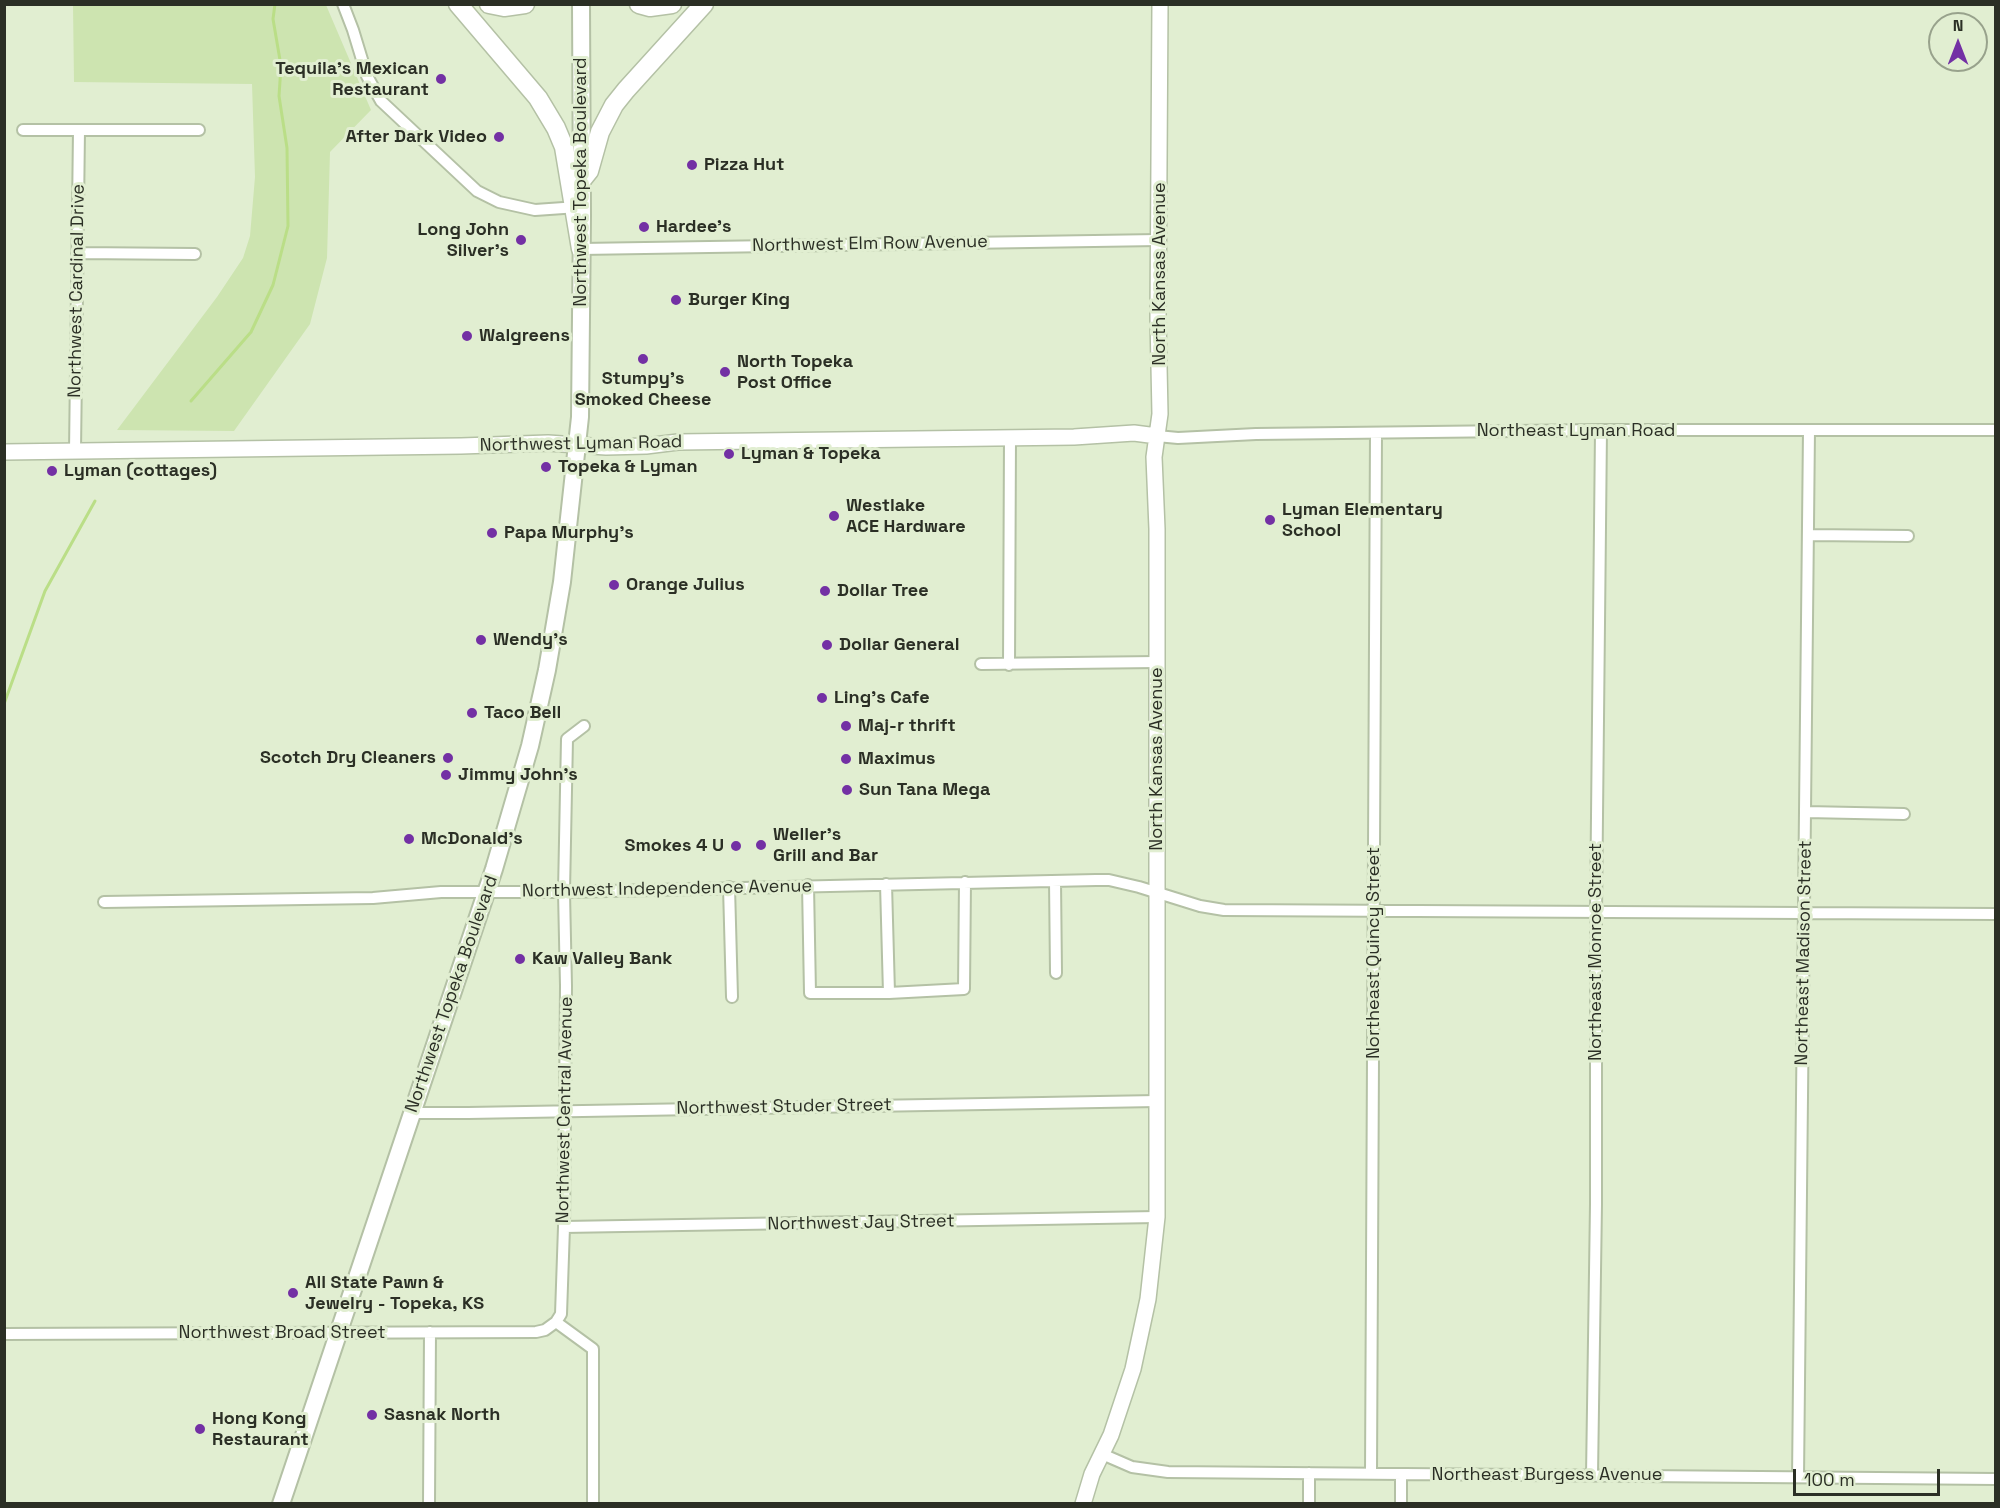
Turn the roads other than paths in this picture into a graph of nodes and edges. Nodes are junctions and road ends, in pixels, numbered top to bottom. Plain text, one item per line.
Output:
1 (343, 4) edge
2 (458, 4) edge
3 (489, 4) edge
4 (525, 4) edge
5 (581, 4) edge
6 (639, 4) edge
7 (672, 4) edge
8 (704, 4) edge
9 (1160, 4) edge
10 (23, 130) dead end
11 (79, 130) junction
12 (199, 130) dead end
13 (581, 181) junction
14 (578, 207) junction
15 (1158, 240) junction
16 (581, 249) junction
17 (77, 254) junction
18 (195, 254) dead end
19 (1601, 430) junction
20 (1809, 430) junction
21 (1995, 430) edge
22 (1376, 433) junction
23 (1157, 436) junction
24 (1010, 437) junction
25 (577, 445) junction
26 (75, 451) junction
27 (4, 452) edge
28 (1809, 535) junction
29 (1908, 536) dead end
30 (1157, 663) junction
31 (981, 664) dead end
32 (1009, 665) junction
33 (584, 726) dead end
34 (1806, 812) junction
35 (1904, 814) dead end
36 (1054, 881) junction
37 (965, 882) junction
38 (886, 884) junction
39 (808, 885) junction
40 (729, 887) junction
41 (564, 892) junction
42 (486, 893) junction
43 (1157, 893) junction
44 (104, 902) dead end
45 (1375, 910) junction
46 (1596, 912) junction
47 (1805, 913) junction
48 (1995, 914) edge
49 (1056, 973) dead end
50 (889, 993) junction
51 (732, 997) dead end
52 (1156, 1101) junction
53 (564, 1110) junction
54 (412, 1113) junction
55 (1157, 1217) junction
56 (564, 1227) junction
57 (556, 1322) junction
58 (339, 1332) junction
59 (430, 1332) junction
60 (4, 1334) edge
61 (1102, 1454) junction
62 (1309, 1473) junction
63 (1371, 1473) junction
64 (1401, 1474) junction
65 (1592, 1475) junction
66 (1798, 1477) junction
67 (1995, 1479) edge
68 (281, 1503) edge
69 (429, 1503) edge
70 (593, 1503) edge
71 (1083, 1503) edge
72 (1309, 1503) edge
73 (1401, 1503) edge

1 - 14 street
2 - 14 highway
3 - 4 highway
5 - 13 main road, Northwest Topeka Boulevard
6 - 7 highway
8 - 13 highway
9 - 15 main road, North Kansas Avenue
10 - 11 street
11 - 12 street
11 - 17 street, Northwest Cardinal Drive
13 - 14 main road, Northwest Topeka Boulevard
14 - 16 highway
15 - 16 street, Northwest Elm Row Avenue
15 - 23 main road, North Kansas Avenue
16 - 25 main road, Northwest Topeka Boulevard
17 - 18 street
17 - 26 street, Northwest Cardinal Drive
19 - 20 street, Northeast Lyman Road
19 - 22 street, Northeast Lyman Road
19 - 46 street, Northeast Monroe Street
20 - 21 street, Northeast Lyman Road
20 - 28 street, Northeast Madison Street
22 - 23 street, Northeast Lyman Road
22 - 45 street, Northeast Quincy Street
23 - 24 main road, Northwest Lyman Road
23 - 30 main road, North Kansas Avenue
24 - 25 main road, Northwest Lyman Road
24 - 32 street
25 - 26 main road, Northwest Lyman Road
25 - 42 main road, Northwest Topeka Boulevard
26 - 27 main road, Northwest Lyman Road
28 - 29 street
28 - 34 street, Northeast Madison Street
30 - 32 street
30 - 43 main road, North Kansas Avenue
31 - 32 street
33 - 41 street, Northwest Central Avenue
34 - 35 street
34 - 47 street, Northeast Madison Street
36 - 37 street, Northwest Independence Avenue
36 - 43 street, Northwest Independence Avenue
36 - 49 street
37 - 38 street, Northwest Independence Avenue
37 - 50 street
38 - 39 street, Northwest Independence Avenue
38 - 50 street
39 - 40 street, Northwest Independence Avenue
39 - 50 street
40 - 41 street, Northwest Independence Avenue
40 - 51 street
41 - 42 street, Northwest Independence Avenue
41 - 53 street, Northwest Central Avenue
42 - 44 street, Northwest Independence Avenue
42 - 54 main road, Northwest Topeka Boulevard
43 - 45 street, Northwest Independence Avenue
43 - 52 main road, North Kansas Avenue
45 - 46 street, Northwest Independence Avenue
45 - 63 street, Northeast Quincy Street
46 - 47 street, Northwest Independence Avenue
46 - 65 street, Northeast Monroe Street
47 - 48 street, Northwest Independence Avenue
47 - 66 street, Northeast Madison Street
52 - 53 street, Northwest Studer Street
52 - 55 main road, North Kansas Avenue
53 - 54 street, Northwest Studer Street
53 - 56 street, Northwest Central Avenue
54 - 58 main road, Northwest Topeka Boulevard
55 - 56 street, Northwest Jay Street
55 - 61 main road, North Kansas Avenue
56 - 57 street, Northwest Central Avenue
57 - 59 street, Northwest Broad Street
57 - 70 street
58 - 59 street, Northwest Broad Street
58 - 60 street, Northwest Broad Street
58 - 68 main road, Northwest Topeka Boulevard
59 - 69 street
61 - 62 street, Northeast Burgess Avenue
61 - 71 main road, North Kansas Avenue
62 - 63 street, Northeast Burgess Avenue
62 - 72 street
63 - 64 street, Northeast Burgess Avenue
64 - 65 street, Northeast Burgess Avenue
64 - 73 street
65 - 66 street, Northeast Burgess Avenue
66 - 67 street, Northeast Burgess Avenue

